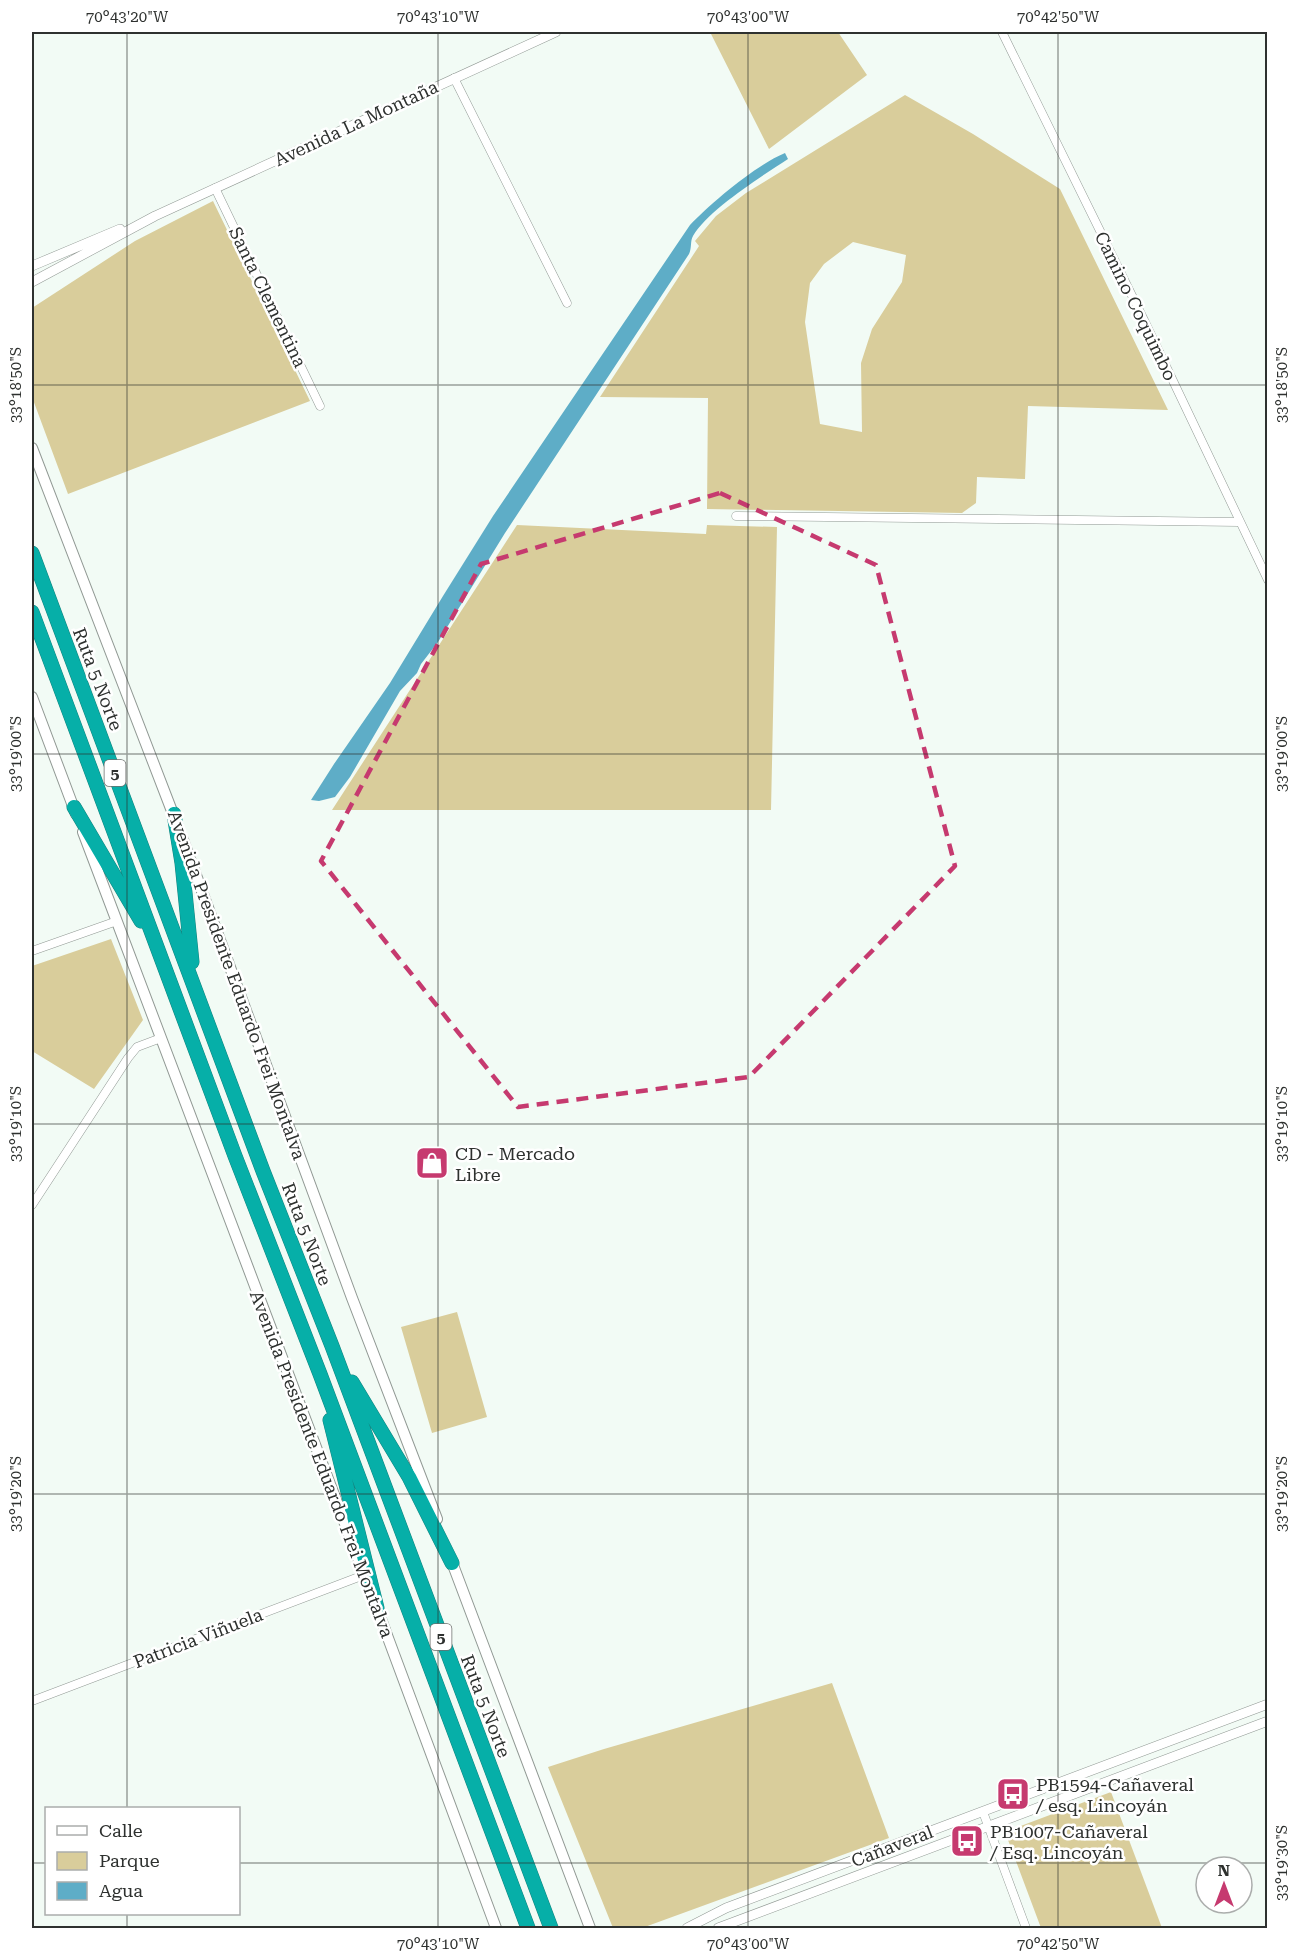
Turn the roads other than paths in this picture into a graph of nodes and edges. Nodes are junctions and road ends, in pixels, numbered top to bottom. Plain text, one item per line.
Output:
1 (556, 32) edge
2 (1002, 32) edge
3 (454, 78) junction
4 (215, 188) junction
5 (155, 216) junction
6 (32, 266) edge
7 (32, 282) edge
8 (567, 303) dead end
9 (320, 406) dead end
10 (32, 448) edge
11 (736, 516) dead end
12 (1239, 522) junction
13 (32, 553) edge
14 (1268, 580) edge
15 (32, 612) edge
16 (32, 697) edge
17 (74, 807) junction
18 (174, 814) junction
19 (117, 921) junction
20 (154, 940) junction
21 (32, 951) edge
22 (198, 993) junction
23 (161, 1038) junction
24 (32, 1205) edge
25 (332, 1346) junction
26 (320, 1374) junction
27 (452, 1563) junction
28 (364, 1575) junction
29 (377, 1608) junction
30 (32, 1701) edge
31 (1268, 1704) edge
32 (1268, 1721) edge
33 (983, 1812) junction
34 (988, 1828) junction
35 (588, 1927) edge
36 (496, 1929) edge
37 (528, 1929) edge
38 (551, 1929) edge
39 (687, 1929) edge
40 (718, 1929) edge
41 (1026, 1929) edge

1 - 3 street, Avenida La Montaña
2 - 12 street, Camino Coquimbo
3 - 4 street, Avenida La Montaña
3 - 8 street
4 - 5 street, Avenida La Montaña
4 - 9 street, Santa Clementina
5 - 6 street, Avenida La Montaña
5 - 7 street, Avenida La Montaña
10 - 18 main road, Avenida Presidente Eduardo Frei Montalva
11 - 12 street
12 - 14 street, Camino Coquimbo
13 - 22 highway, Ruta 5 Norte / 5
15 - 20 highway, 5
16 - 17 main road, Avenida Presidente Eduardo Frei Montalva
17 - 19 main road, Avenida Presidente Eduardo Frei Montalva
17 - 20 highway
18 - 22 highway
18 - 27 main road, Avenida Presidente Eduardo Frei Montalva
19 - 21 street
19 - 23 main road, Avenida Presidente Eduardo Frei Montalva
20 - 26 highway, 5
22 - 25 highway, Ruta 5 Norte / 5
23 - 24 street
23 - 28 main road, Avenida Presidente Eduardo Frei Montalva
25 - 27 highway
25 - 38 highway, Ruta 5 Norte / 5
26 - 29 highway
26 - 37 highway, 5
27 - 35 main road, Avenida Presidente Eduardo Frei Montalva
28 - 29 main road, Avenida Presidente Eduardo Frei Montalva
28 - 30 street, Patricia Viñuela
29 - 36 main road, Avenida Presidente Eduardo Frei Montalva
31 - 33 street, Cañaveral
32 - 34 street, Cañaveral
33 - 34 street
33 - 39 street, Cañaveral
34 - 40 street, Cañaveral
34 - 41 street

